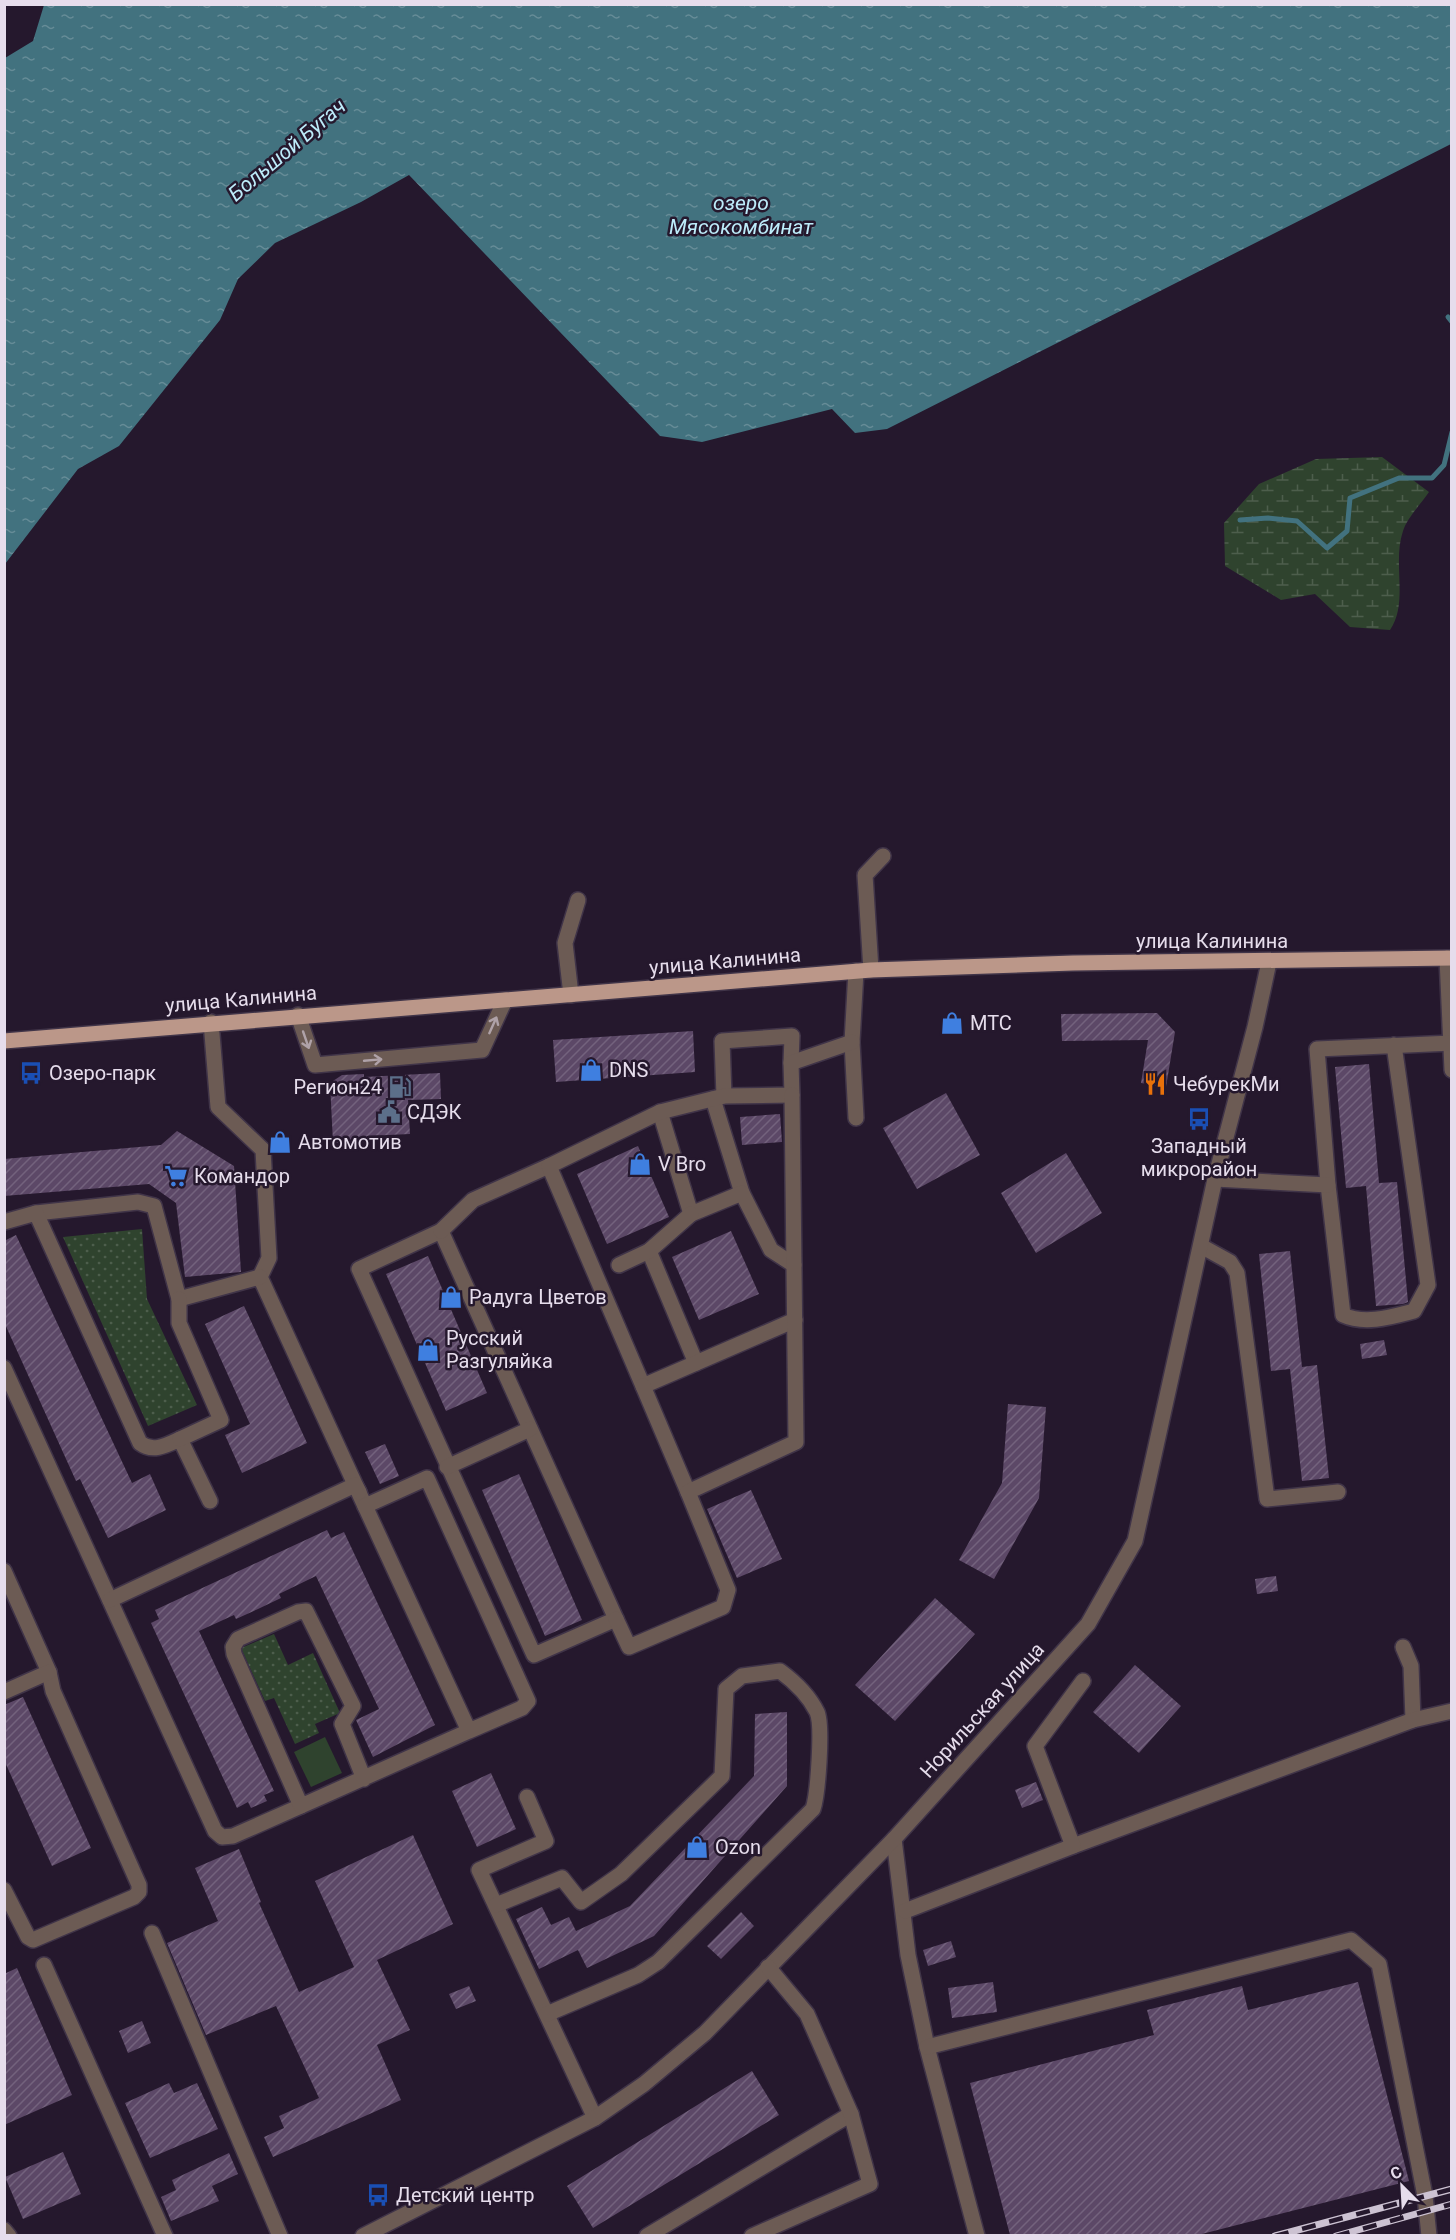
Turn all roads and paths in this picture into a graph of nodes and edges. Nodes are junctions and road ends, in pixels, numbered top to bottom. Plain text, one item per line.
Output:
1 (883, 856) dead end
2 (578, 900) dead end
3 (1449, 958) edge
4 (1269, 962) junction
5 (864, 970) junction
6 (571, 995) junction
7 (504, 1000) junction
8 (298, 1015) junction
9 (211, 1022) junction
10 (4, 1041) edge
11 (852, 1042) junction
12 (1450, 1043) edge
13 (1394, 1045) junction
14 (790, 1063) junction
15 (1452, 1070) edge
16 (792, 1095) junction
17 (719, 1098) junction
18 (660, 1112) junction
19 (856, 1118) dead end
20 (549, 1166) junction
21 (1215, 1179) junction
22 (1328, 1185) junction
23 (741, 1193) junction
24 (36, 1213) junction
25 (691, 1214) junction
26 (4, 1221) edge
27 (441, 1231) junction
28 (1201, 1246) junction
29 (649, 1251) junction
30 (794, 1264) junction
31 (619, 1265) dead end
32 (260, 1277) junction
33 (179, 1299) junction
34 (795, 1320) junction
35 (696, 1363) junction
36 (4, 1368) edge
37 (643, 1386) junction
38 (530, 1429) junction
39 (180, 1439) junction
40 (447, 1467) junction
41 (356, 1485) junction
42 (688, 1492) junction
43 (1338, 1492) dead end
44 (210, 1501) dead end
45 (364, 1506) junction
46 (4, 1571) edge
47 (110, 1600) junction
48 (616, 1618) junction
49 (1403, 1647) dead end
50 (49, 1672) junction
51 (1083, 1681) dead end
52 (4, 1692) edge
53 (1452, 1711) edge
54 (1413, 1720) junction
55 (469, 1731) junction
56 (364, 1779) junction
57 (527, 1797) dead end
58 (301, 1806) junction
59 (894, 1839) junction
60 (1073, 1846) junction
61 (4, 1890) edge
62 (496, 1905) junction
63 (905, 1911) junction
64 (152, 1933) dead end
65 (44, 1965) dead end
66 (768, 1967) junction
67 (548, 2014) junction
68 (927, 2047) junction
69 (852, 2114) junction
70 (594, 2118) junction
71 (4, 2230) edge
72 (9, 2235) edge
73 (165, 2235) edge
74 (280, 2235) edge
75 (363, 2235) edge
76 (648, 2235) edge
77 (752, 2235) edge
78 (977, 2235) edge
79 (1429, 2235) edge

1 - 5 street
2 - 6 street
3 - 4 main road, улица Калинина
3 - 12 street
4 - 5 main road, улица Калинина
4 - 21 street, Норильская улица
5 - 6 main road, улица Калинина
5 - 11 street
6 - 7 main road, улица Калинина
7 - 8 main road, улица Калинина
8 -> 7 street
8 - 9 main road, улица Калинина
9 - 10 main road, улица Калинина
9 - 32 street
11 - 14 street
11 - 19 street
12 - 13 street
12 - 15 street
13 - 22 street
13 - 22 street
14 - 16 street
14 - 17 street
16 - 17 street
16 - 30 street
17 - 18 street
17 - 23 street
18 - 20 street
18 - 25 street
20 - 27 street
20 - 37 street
21 - 22 street
21 - 28 street, Норильская улица
23 - 25 street
23 - 30 street
24 - 26 street
24 - 33 street
24 - 39 street
25 - 29 street
27 - 38 street
27 - 40 street
28 - 43 street
28 - 59 street, Норильская улица
29 - 31 street
29 - 35 street
30 - 34 street
32 - 33 street
32 - 41 street
33 - 39 street
34 - 35 street
34 - 42 street
35 - 37 street
36 - 47 street
37 - 42 street
38 - 40 street
38 - 48 street
39 - 44 street
40 - 48 street
41 - 45 street
41 - 47 street
42 - 48 street
45 - 55 street
45 - 55 street
46 - 50 street
47 - 58 street
49 - 54 street
50 - 52 street
50 - 61 street
51 - 60 street
53 - 54 street
54 - 60 street
55 - 56 street
56 - 58 street
56 - 58 street
57 - 62 street
59 - 63 street
59 - 66 street, Норильская улица
60 - 63 street
62 - 67 street
62 - 67 street
63 - 68 street
64 - 74 street
65 - 73 street
66 - 69 street
66 - 70 street, Норильская улица
67 - 70 street
68 - 78 street
68 - 79 street
69 - 76 street
69 - 77 street
70 - 75 street, Норильская улица
71 - 72 street

